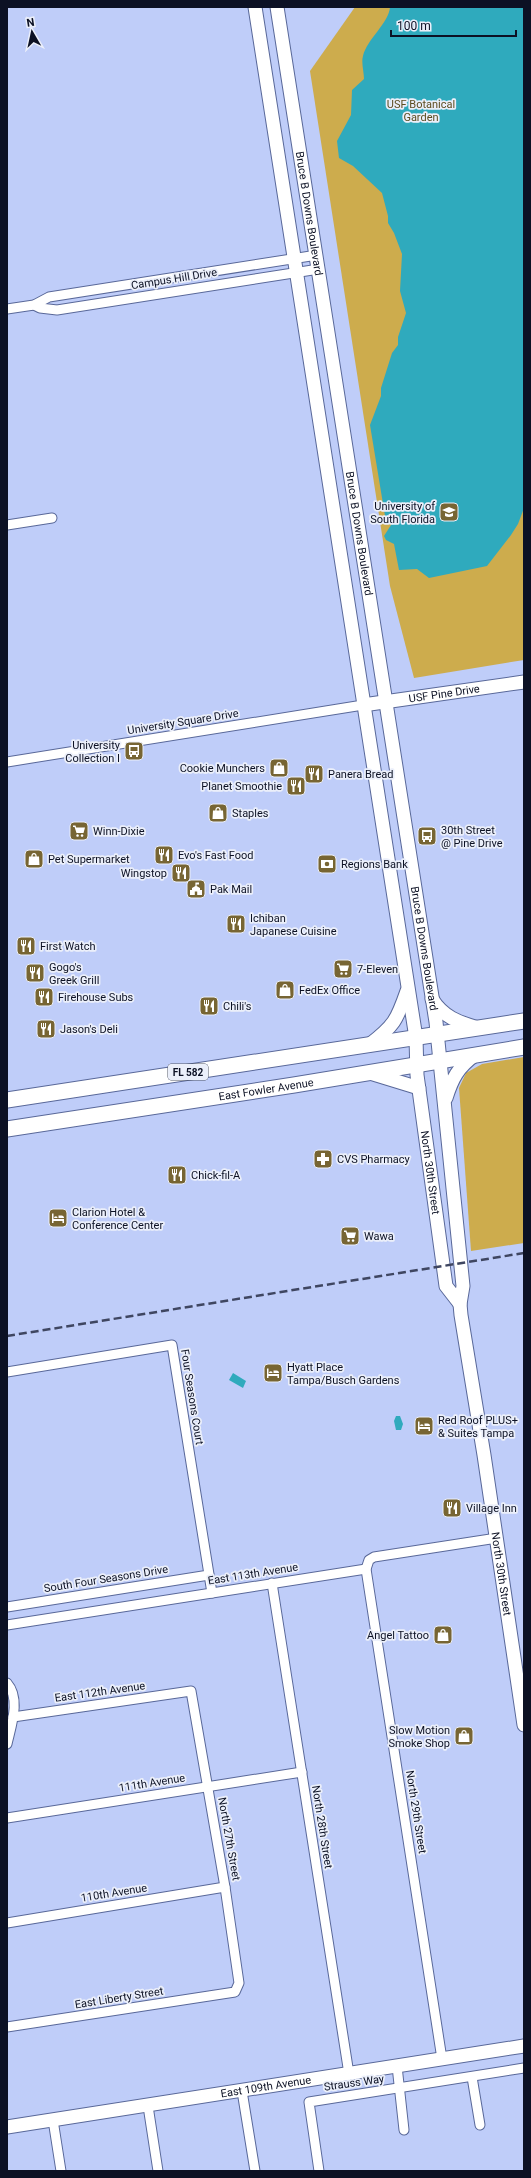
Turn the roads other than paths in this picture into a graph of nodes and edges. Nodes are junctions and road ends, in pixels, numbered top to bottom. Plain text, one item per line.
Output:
1 (255, 7) edge
2 (278, 7) edge
3 (317, 255) junction
4 (294, 258) junction
5 (319, 269) junction
6 (296, 272) junction
7 (34, 305) junction
8 (7, 309) edge
9 (52, 518) dead end
10 (7, 525) edge
11 (524, 682) edge
12 (387, 703) junction
13 (364, 705) junction
14 (7, 762) edge
15 (408, 989) junction
16 (430, 996) junction
17 (524, 1020) edge
18 (478, 1028) junction
19 (437, 1034) junction
20 (416, 1038) junction
21 (369, 1044) junction
22 (524, 1047) edge
23 (475, 1055) junction
24 (439, 1061) junction
25 (416, 1065) junction
26 (370, 1073) junction
27 (419, 1088) junction
28 (7, 1100) edge
29 (445, 1103) junction
30 (7, 1129) edge
31 (460, 1304) junction
32 (7, 1372) edge
33 (496, 1538) junction
34 (366, 1569) junction
35 (209, 1575) junction
36 (272, 1583) junction
37 (212, 1593) junction
38 (7, 1607) edge
39 (7, 1624) edge
40 (7, 1684) edge
41 (191, 1691) joint
42 (13, 1717) junction
43 (524, 1725) edge
44 (7, 1744) edge
45 (302, 1772) junction
46 (207, 1787) junction
47 (7, 1818) edge
48 (225, 1888) junction
49 (7, 1923) edge
50 (235, 1992) joint
51 (7, 2027) edge
52 (524, 2046) edge
53 (442, 2059) junction
54 (397, 2066) junction
55 (524, 2068) edge
56 (348, 2074) junction
57 (472, 2077) junction
58 (401, 2088) junction
59 (242, 2091) junction
60 (148, 2106) junction
61 (53, 2120) junction
62 (480, 2125) dead end
63 (7, 2127) edge
64 (404, 2130) dead end
65 (61, 2171) edge
66 (158, 2171) edge
67 (255, 2171) edge
68 (319, 2171) edge

1 - 4 main road, Bruce B Downs Boulevard
2 - 3 main road, Bruce B Downs Boulevard
3 - 4 street, Campus Hill Drive
3 - 5 main road, Bruce B Downs Boulevard
4 - 6 main road, Bruce B Downs Boulevard
4 - 7 street, Campus Hill Drive
5 - 6 street, Campus Hill Drive
5 - 12 main road, Bruce B Downs Boulevard
6 - 7 street, Campus Hill Drive
6 - 13 main road, Bruce B Downs Boulevard
7 - 8 street, Campus Hill Drive
9 - 10 street
11 - 12 main road, USF Pine Drive
12 - 13 main road, USF Pine Drive
12 - 16 main road, Bruce B Downs Boulevard
13 - 14 street, University Square Drive
13 - 15 main road, Bruce B Downs Boulevard
15 - 20 main road, Bruce B Downs Boulevard
15 - 21 main road
16 - 18 main road
16 - 19 main road, Bruce B Downs Boulevard
17 - 18 main road, FL 582
18 - 19 main road, FL 582
19 - 20 main road, FL 582
19 - 24 main road, Bruce B Downs Boulevard
20 - 21 main road, FL 582
20 - 25 main road, North 30th Street
21 - 28 main road, FL 582
22 - 23 main road, East Fowler Avenue
23 - 24 main road, East Fowler Avenue
23 - 29 main road
24 - 25 main road, East Fowler Avenue
24 - 29 main road, North 30th Street
25 - 26 main road, East Fowler Avenue
25 - 27 main road, North 30th Street
26 - 27 main road
26 - 30 main road, East Fowler Avenue
27 - 31 main road, North 30th Street
29 - 31 main road, North 30th Street
31 - 33 main road, North 30th Street
32 - 35 street, Four Seasons Court
33 - 34 street
33 - 43 main road, North 30th Street
34 - 36 street, East 113th Avenue
34 - 53 street, North 29th Street
35 - 37 street, Four Seasons Court
35 - 38 street, South Four Seasons Drive
36 - 37 street, East 113th Avenue
36 - 45 street, North 28th Street
37 - 39 street, East 113th Avenue
40 - 42 street
41 - 42 street, East 112th Avenue
41 - 46 street, North 27th Street
42 - 44 street
45 - 46 street, 111th Avenue
45 - 56 street, North 28th Street
46 - 47 street, 111th Avenue
46 - 48 street, North 27th Street
48 - 49 street, 110th Avenue
48 - 50 street, North 27th Street
50 - 51 street, East Liberty Street
52 - 53 main road, East 109th Avenue
53 - 54 main road, East 109th Avenue
54 - 56 main road, East 109th Avenue
54 - 58 street, Strauss Way
55 - 57 street, Strauss Way
56 - 59 main road, East 109th Avenue
57 - 58 street, Strauss Way
57 - 62 street
58 - 64 street
58 - 68 street, Strauss Way
59 - 60 main road, East 109th Avenue
59 - 67 street
60 - 61 main road, East 109th Avenue
60 - 66 street
61 - 63 main road, East 109th Avenue
61 - 65 street

